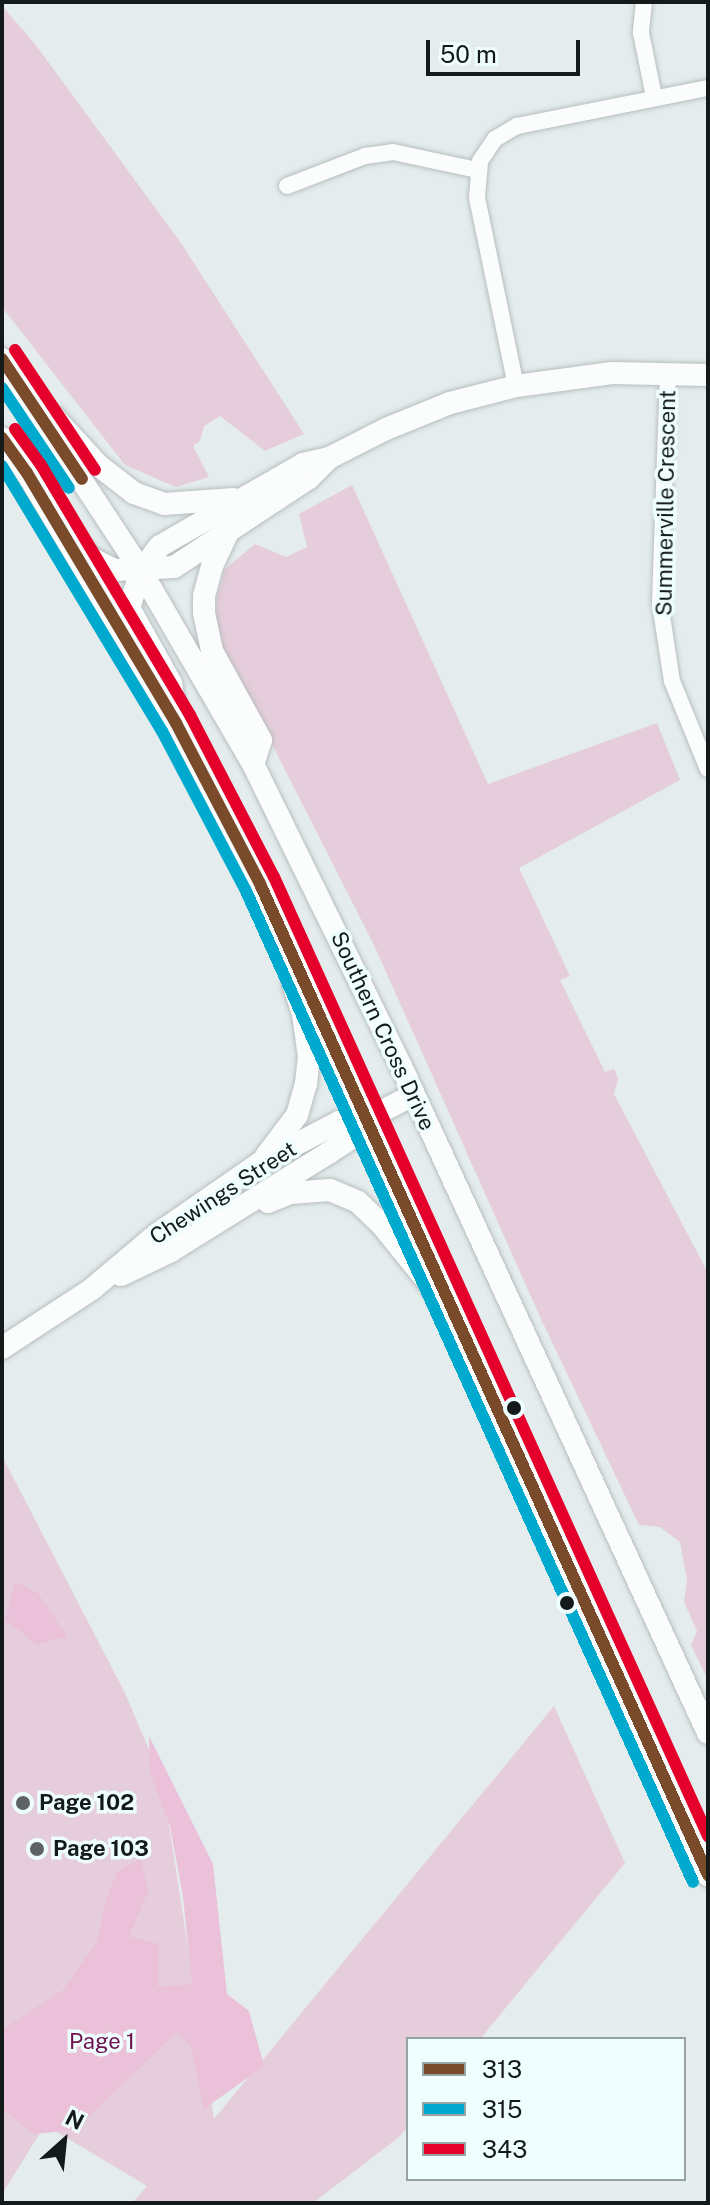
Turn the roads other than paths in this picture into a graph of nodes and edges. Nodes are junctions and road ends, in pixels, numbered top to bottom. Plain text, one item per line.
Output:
1 (644, 2) edge
2 (708, 88) edge
3 (654, 97) junction
4 (477, 170) junction
5 (287, 186) dead end
6 (2, 356) edge
7 (668, 373) junction
8 (708, 375) edge
9 (516, 386) junction
10 (2, 438) edge
11 (247, 507) junction
12 (62, 532) junction
13 (227, 533) junction
14 (141, 571) junction
15 (176, 723) junction
16 (702, 739) edge
17 (253, 764) junction
18 (708, 769) edge
19 (260, 884) junction
20 (413, 1095) junction
21 (365, 1120) junction
22 (260, 1163) junction
23 (222, 1220) junction
24 (92, 1289) junction
25 (461, 1324) junction
26 (2, 1348) edge
27 (708, 1733) edge
28 (708, 1875) edge

1 - 3 street
2 - 3 street
3 - 4 street
4 - 5 street
4 - 9 street
6 - 11 main road
6 - 14 main road, Southern Cross Drive
7 - 8 main road
7 - 9 main road
7 - 16 street, Summerville Crescent
9 - 11 main road
10 - 12 main road
11 - 13 main road
11 - 14 main road
12 - 14 main road
12 - 15 main road
13 - 14 main road
13 - 17 main road
14 - 15 main road
14 - 17 main road, Southern Cross Drive
15 - 19 main road
16 - 18 street, Summerville Crescent
17 - 20 main road, Southern Cross Drive
19 - 21 main road
19 - 22 main road
20 - 21 main road, Chewings Street
20 - 27 main road, Southern Cross Drive
21 - 22 main road, Chewings Street
21 - 23 main road, Chewings Street
21 - 25 main road
22 - 24 main road, Chewings Street
23 - 24 main road, Chewings Street
23 - 25 main road
24 - 26 main road, Chewings Street
25 - 28 main road

